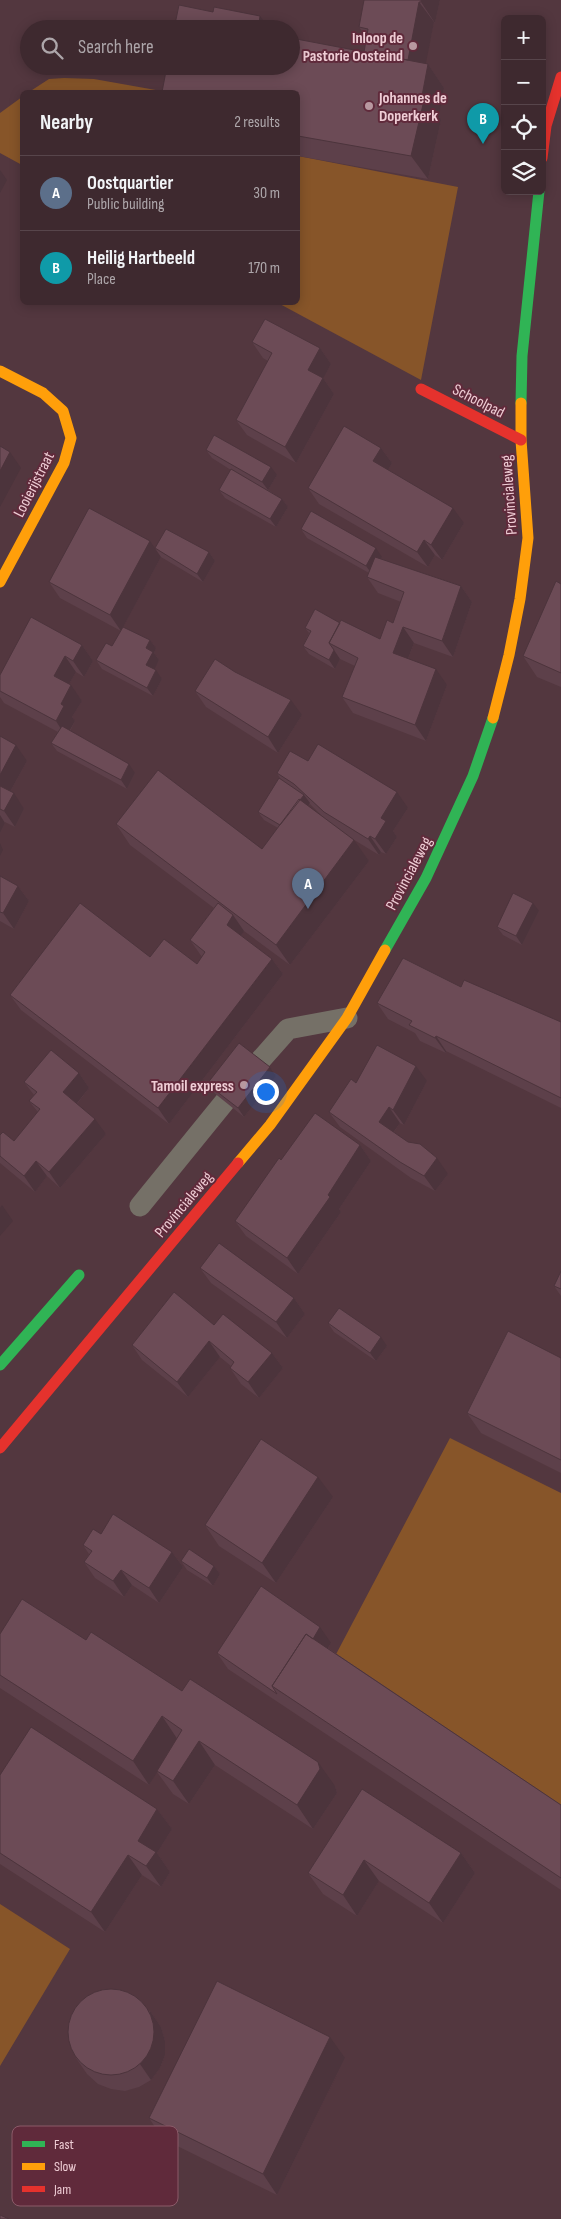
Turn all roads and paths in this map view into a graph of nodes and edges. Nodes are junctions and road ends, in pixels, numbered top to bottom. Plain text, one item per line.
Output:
1 (561, 77) edge
2 (553, 125) edge
3 (545, 150) edge
4 (539, 195) edge
5 (0, 371) edge
6 (421, 389) dead end
7 (521, 440) junction
8 (0, 582) edge
9 (347, 1018) junction
10 (140, 1206) dead end
11 (79, 1275) dead end
12 (0, 1366) edge
13 (0, 1448) edge

1 - 2 street
2 - 3 street
4 - 7 street, Provincialeweg
5 - 8 street, Looierijstraat
6 - 7 street, Schoolpad
7 - 9 street, Provincialeweg
9 - 10 lane
9 - 13 street, Provincialeweg
11 - 12 street

